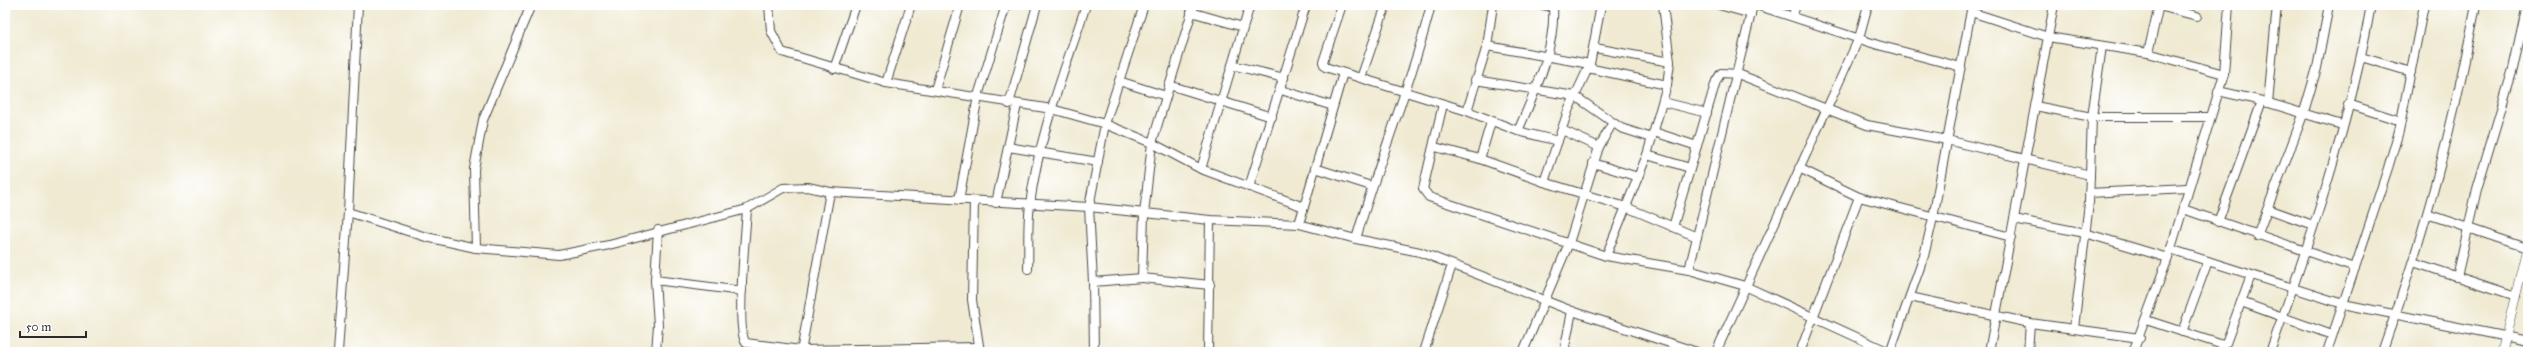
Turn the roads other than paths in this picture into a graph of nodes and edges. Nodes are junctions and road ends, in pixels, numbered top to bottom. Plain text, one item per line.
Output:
1 (358, 5) edge
2 (531, 5) edge
3 (769, 5) edge
4 (856, 5) edge
5 (911, 5) edge
6 (960, 5) edge
7 (1006, 5) edge
8 (1037, 5) edge
9 (1086, 5) edge
10 (1144, 5) edge
11 (1250, 5) edge
12 (1306, 5) edge
13 (1342, 5) edge
14 (1386, 5) edge
15 (1431, 5) edge
16 (1493, 5) edge
17 (1543, 5) edge
18 (1601, 5) edge
19 (1663, 5) edge
20 (1719, 5) edge
21 (1755, 5) edge
22 (1796, 5) edge
23 (1868, 5) edge
24 (2046, 5) edge
25 (2229, 5) edge
26 (2277, 5) edge
27 (2329, 5) edge
28 (2371, 5) edge
29 (2424, 5) edge
30 (2476, 5) edge
31 (2527, 5) edge
32 (1553, 6) edge
33 (2159, 6) edge
34 (2054, 7) edge
35 (1193, 8) edge
36 (1971, 8) edge
37 (1751, 14) junction
38 (1793, 16) junction
39 (2196, 16) dead end
40 (1244, 26) junction
41 (2048, 37) junction
42 (1859, 38) junction
43 (1486, 46) junction
44 (2102, 46) junction
45 (1595, 48) junction
46 (2148, 53) junction
47 (1548, 56) junction
48 (2361, 57) junction
49 (1670, 62) junction
50 (1232, 65) junction
51 (1589, 66) junction
52 (1961, 67) junction
53 (834, 69) junction
54 (2411, 72) junction
55 (1343, 73) junction
56 (1738, 74) junction
57 (2224, 74) junction
58 (1284, 78) junction
59 (1361, 78) junction
60 (1475, 80) junction
61 (1119, 81) junction
62 (886, 83) junction
63 (1169, 85) junction
64 (1667, 85) junction
65 (935, 90) junction
66 (1281, 90) junction
67 (1536, 90) junction
68 (1405, 91) junction
69 (2218, 92) junction
70 (978, 96) junction
71 (1166, 96) junction
72 (1575, 96) junction
73 (1222, 100) junction
74 (1663, 102) junction
75 (2265, 102) junction
76 (1013, 104) junction
77 (1443, 104) junction
78 (2348, 104) junction
79 (1333, 106) junction
80 (2035, 106) junction
81 (1052, 109) junction
82 (1826, 110) junction
83 (1467, 111) junction
84 (1707, 113) junction
85 (2303, 115) junction
86 (1272, 117) junction
87 (2092, 117) junction
88 (2210, 117) junction
89 (2401, 121) junction
90 (1491, 122) junction
91 (1105, 124) junction
92 (1612, 124) junction
93 (2342, 124) junction
94 (1562, 130) junction
95 (1518, 131) junction
96 (1653, 135) junction
97 (1948, 140) junction
98 (1558, 141) junction
99 (1152, 142) junction
100 (1697, 146) junction
101 (1008, 147) junction
102 (1435, 147) junction
103 (1599, 147) junction
104 (1041, 153) junction
105 (1647, 155) junction
106 (1480, 158) junction
107 (2025, 160) junction
108 (1098, 162) junction
109 (1593, 163) junction
110 (1315, 168) junction
111 (1690, 168) junction
112 (1799, 168) junction
113 (1200, 169) junction
114 (2090, 176) junction
115 (1638, 177) junction
116 (1544, 182) junction
117 (1371, 186) junction
118 (1249, 187) junction
119 (2188, 188) junction
120 (830, 192) junction
121 (2089, 193) junction
122 (1583, 194) junction
123 (1859, 197) junction
124 (959, 200) junction
125 (974, 201) junction
126 (996, 203) junction
127 (1030, 205) junction
128 (1089, 207) junction
129 (1304, 207) junction
130 (1626, 207) junction
131 (747, 209) junction
132 (2183, 209) junction
133 (2268, 209) junction
134 (348, 212) junction
135 (1144, 214) junction
136 (2427, 214) junction
137 (1933, 218) junction
138 (2014, 219) junction
139 (1210, 220) junction
140 (2218, 222) junction
141 (1299, 224) junction
142 (2313, 225) junction
143 (1673, 227) junction
144 (2469, 228) junction
145 (658, 230) junction
146 (2085, 233) junction
147 (2257, 236) junction
148 (1698, 237) junction
149 (2011, 237) junction
150 (1356, 239) junction
151 (1569, 243) junction
152 (476, 248) junction
153 (2170, 249) junction
154 (2527, 250) edge
155 (2304, 252) junction
156 (1606, 256) junction
157 (2168, 258) junction
158 (2208, 261) junction
159 (2413, 262) junction
160 (1452, 265) junction
161 (2355, 268) junction
162 (1028, 269) dead end
163 (1690, 270) junction
164 (2250, 275) junction
165 (2457, 277) junction
166 (1142, 278) junction
167 (655, 280) junction
168 (1093, 282) junction
169 (1210, 285) junction
170 (1745, 286) junction
171 (2293, 288) junction
172 (742, 291) junction
173 (2516, 296) junction
174 (1910, 297) junction
175 (1544, 300) junction
176 (2241, 302) junction
177 (2343, 304) junction
178 (1572, 311) junction
179 (2396, 314) junction
180 (1996, 315) junction
181 (1815, 318) junction
182 (2282, 319) junction
183 (2146, 320) junction
184 (2030, 323) junction
185 (2074, 328) junction
186 (2182, 332) junction
187 (2332, 335) junction
188 (2506, 336) junction
189 (2140, 338) junction
190 (2528, 341) edge
191 (2214, 344) junction
192 (979, 349) edge
193 (801, 351) edge
194 (338, 352) edge
195 (656, 352) edge
196 (1094, 352) edge
197 (1208, 352) edge
198 (1424, 352) edge
199 (1523, 352) edge
200 (1564, 352) edge
201 (1697, 352) edge
202 (1716, 352) edge
203 (1800, 352) edge
204 (1890, 352) edge
205 (1989, 352) edge
206 (2028, 352) edge
207 (2133, 352) edge
208 (2211, 352) edge
209 (2270, 352) edge
210 (2327, 352) edge
211 (2382, 352) edge
212 (2502, 352) edge

1 - 134 street
2 - 152 street
3 - 53 street
4 - 53 street
5 - 62 street
6 - 65 street
7 - 70 street
8 - 76 street
9 - 81 street
10 - 61 street
11 - 40 street
12 - 58 street
13 - 55 street
14 - 59 street
15 - 68 street
16 - 43 street
17 - 32 street
18 - 45 street
19 - 49 street
20 - 37 street
21 - 37 street
21 - 38 street
22 - 38 street
23 - 42 street
24 - 34 street
25 - 57 street
26 - 75 street
27 - 85 street
28 - 48 street
29 - 54 street
30 - 136 street
31 - 144 street
32 - 47 street
33 - 39 street
33 - 46 street
34 - 41 street
35 - 40 street
35 - 63 street
36 - 41 street
36 - 52 street
37 - 56 street
38 - 42 street
40 - 50 street
41 - 44 street
41 - 80 street
42 - 52 street
42 - 82 street
43 - 47 street
43 - 60 street
44 - 46 street
44 - 87 street
45 - 49 street
45 - 51 street
46 - 57 street
47 - 51 street
47 - 67 street
48 - 54 street
48 - 78 street
49 - 64 street
50 - 58 street
50 - 73 street
51 - 64 street
51 - 72 street
52 - 97 street
53 - 62 street
54 - 89 street
55 - 59 street
55 - 79 street
56 - 82 street
56 - 84 street
56 - 148 street
57 - 69 street
58 - 66 street
59 - 68 street
60 - 67 street
60 - 83 street
61 - 71 street
61 - 91 street
62 - 65 street
63 - 71 street
63 - 73 street
64 - 74 street
65 - 70 street
66 - 79 street
66 - 86 street
67 - 72 street
67 - 95 street
68 - 77 street
68 - 117 street
69 - 75 street
69 - 88 street
70 - 76 street
70 - 124 street
71 - 99 street
72 - 92 street
72 - 94 street
73 - 86 street
73 - 113 street
74 - 84 street
74 - 96 street
75 - 85 street
75 - 140 street
76 - 81 street
76 - 101 street
77 - 83 street
77 - 102 street
78 - 89 street
78 - 93 street
79 - 110 street
80 - 87 street
80 - 107 street
81 - 91 street
81 - 104 street
82 - 97 street
82 - 112 street
83 - 90 street
84 - 100 street
85 - 93 street
85 - 133 street
86 - 118 street
87 - 88 street
87 - 114 street
88 - 119 street
89 - 161 street
90 - 95 street
90 - 106 street
91 - 99 street
91 - 108 street
92 - 96 street
92 - 103 street
93 - 142 street
94 - 98 street
94 - 103 street
95 - 98 street
96 - 100 street
96 - 105 street
97 - 107 street
97 - 137 street
98 - 116 street
99 - 113 street
99 - 135 street
100 - 111 street
101 - 104 street
101 - 126 street
102 - 106 street
102 - 151 street
103 - 109 street
104 - 108 street
104 - 127 street
105 - 111 street
105 - 115 street
106 - 116 street
107 - 114 street
107 - 138 street
108 - 128 street
109 - 115 street
109 - 122 street
110 - 117 street
110 - 129 street
111 - 143 street
112 - 123 street
112 - 170 street
113 - 118 street
114 - 121 street
115 - 130 street
116 - 122 street
117 - 150 street
118 - 129 street
119 - 121 street
119 - 132 street
120 - 124 street
120 - 131 street
120 - 193 street
121 - 146 street
122 - 130 street
122 - 151 street
123 - 137 street
123 - 181 street
124 - 125 street
125 - 126 street
125 - 192 street
126 - 127 street
127 - 128 street
127 - 162 street
128 - 135 street
128 - 168 street
129 - 141 street
130 - 143 street
130 - 156 street
131 - 145 street
131 - 172 street
132 - 140 street
132 - 153 street
133 - 142 street
133 - 147 street
134 - 152 street
134 - 194 street
135 - 139 street
135 - 166 street
136 - 144 street
136 - 159 street
137 - 149 street
137 - 174 street
138 - 146 street
138 - 149 street
139 - 141 street
139 - 169 street
140 - 147 street
141 - 150 street
142 - 155 street
143 - 148 street
144 - 154 street
144 - 165 street
145 - 152 street
145 - 167 street
146 - 157 street
146 - 185 street
147 - 155 street
148 - 163 street
149 - 180 street
150 - 160 street
151 - 156 street
151 - 175 street
153 - 157 street
153 - 158 street
154 - 173 street
155 - 161 street
155 - 171 street
156 - 163 street
157 - 183 street
158 - 164 street
158 - 186 street
159 - 165 street
159 - 179 street
160 - 175 street
160 - 198 street
161 - 177 street
163 - 170 street
164 - 171 street
164 - 176 street
165 - 173 street
166 - 168 street
166 - 169 street
167 - 172 street
167 - 195 street
168 - 196 street
169 - 197 street
170 - 181 street
170 - 202 street
171 - 177 street
171 - 182 street
172 - 193 street
173 - 188 street
174 - 180 street
174 - 204 street
175 - 178 street
175 - 199 street
176 - 182 street
176 - 191 street
177 - 179 street
177 - 187 street
178 - 200 street
178 - 201 street
179 - 188 street
179 - 211 street
180 - 184 street
180 - 205 street
181 - 203 street
181 - 204 street
182 - 187 street
182 - 209 street
183 - 186 street
183 - 189 street
184 - 185 street
184 - 206 street
185 - 189 street
186 - 191 street
187 - 210 street
188 - 190 street
188 - 212 street
189 - 207 street
191 - 208 street
192 - 193 street

